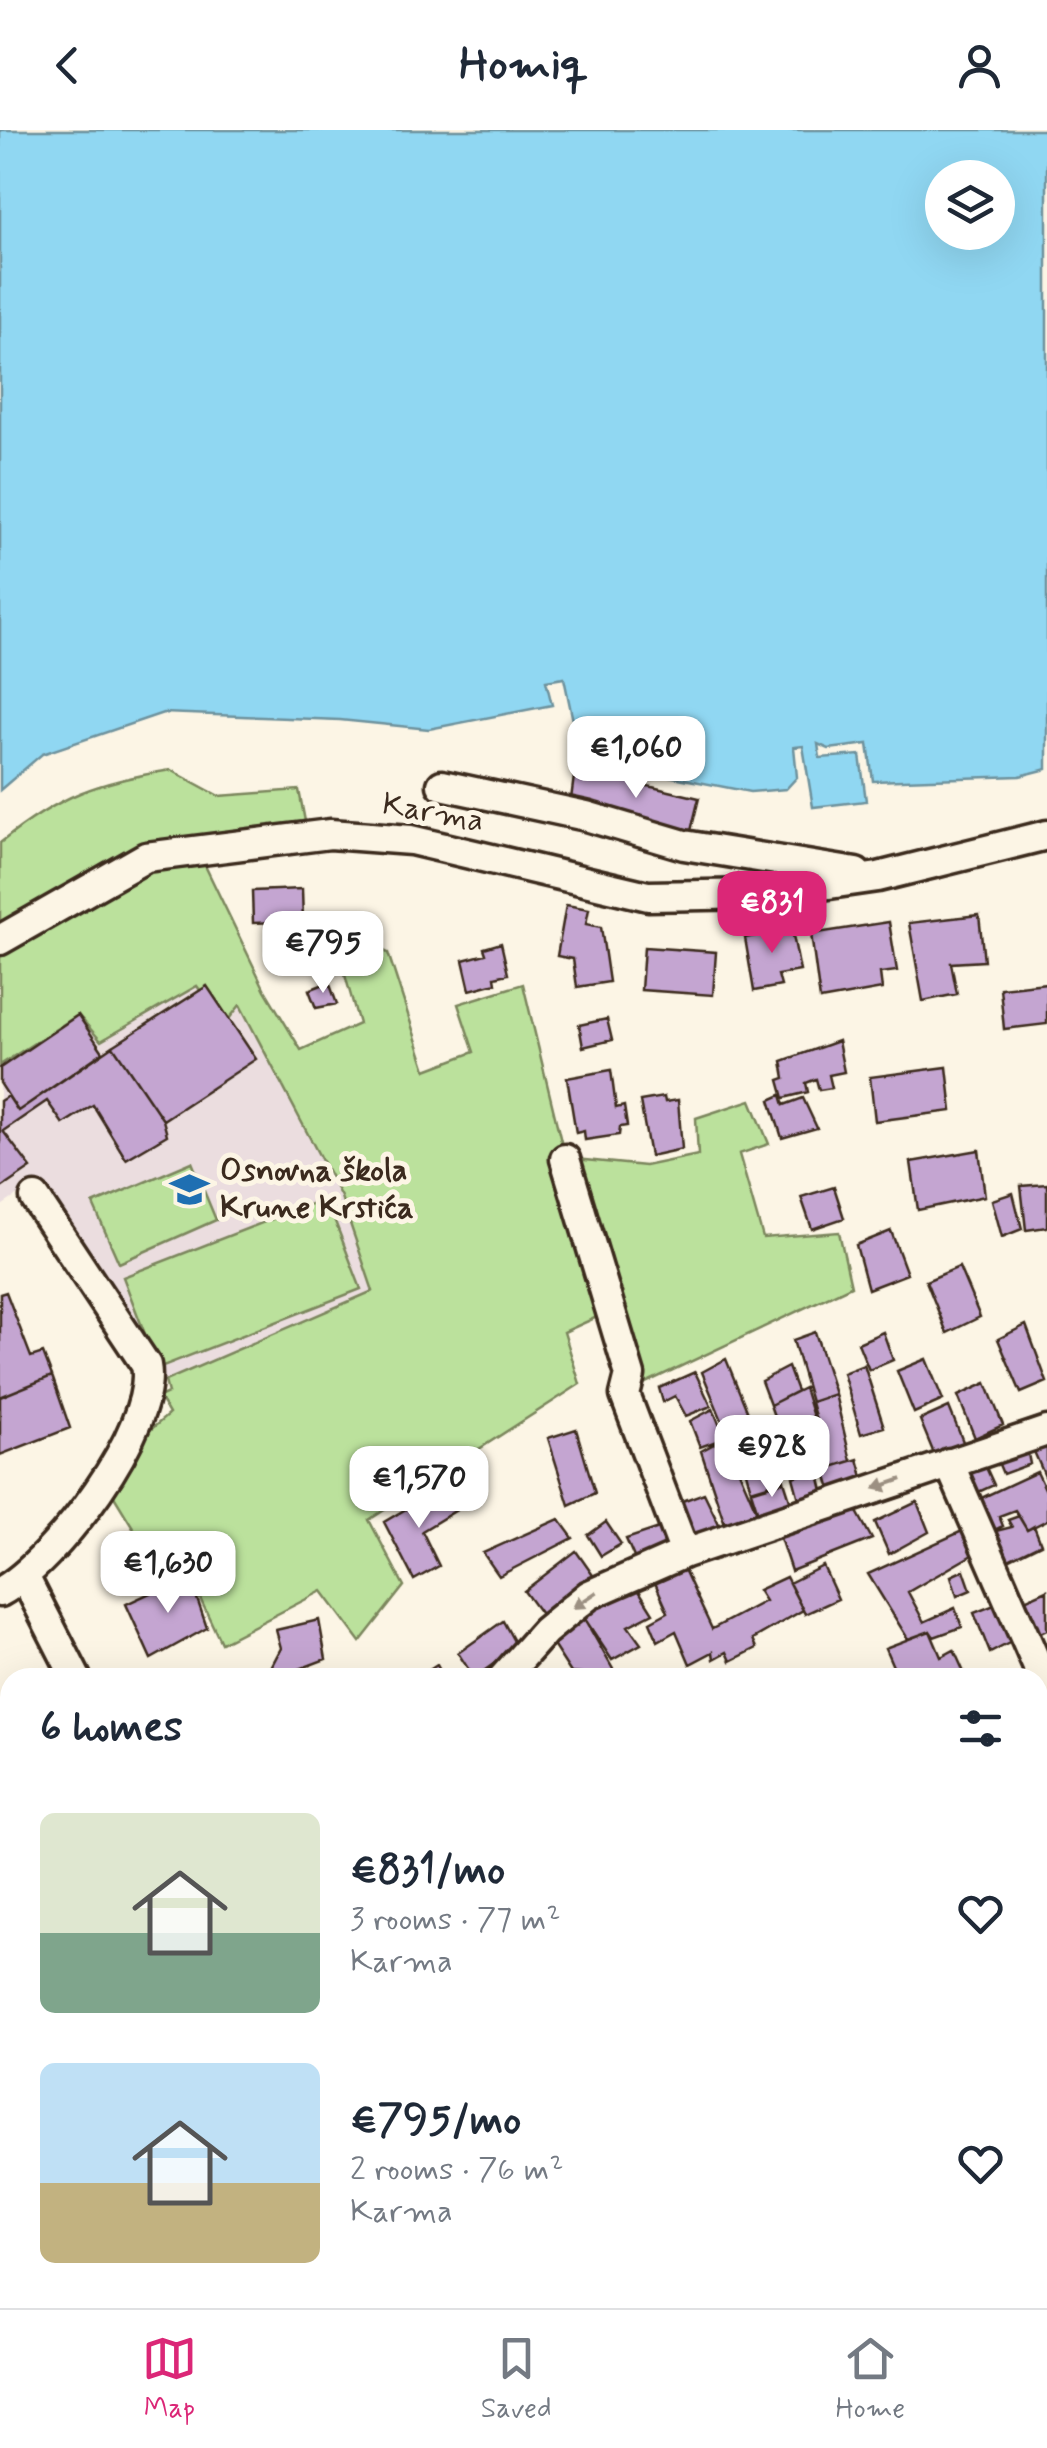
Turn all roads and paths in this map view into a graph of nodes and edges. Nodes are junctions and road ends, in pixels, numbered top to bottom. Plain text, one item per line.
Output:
1 (442, 786) dead end
2 (1047, 835) edge
3 (878, 877) junction
4 (0, 940) edge
5 (565, 1158) dead end
6 (35, 1198) dead end
7 (1047, 1431) edge
8 (949, 1463) junction
9 (685, 1553) junction
10 (12, 1585) edge
11 (1038, 1643) edge
12 (69, 1668) edge
13 (512, 1668) edge
14 (1043, 1668) edge

1 - 3 street
2 - 3 street, Karma
3 - 4 street, Karma
5 - 9 street
6 - 10 street
7 - 8 street
8 -> 9 street
8 - 11 street
9 -> 13 street
10 - 12 street
11 - 14 street

